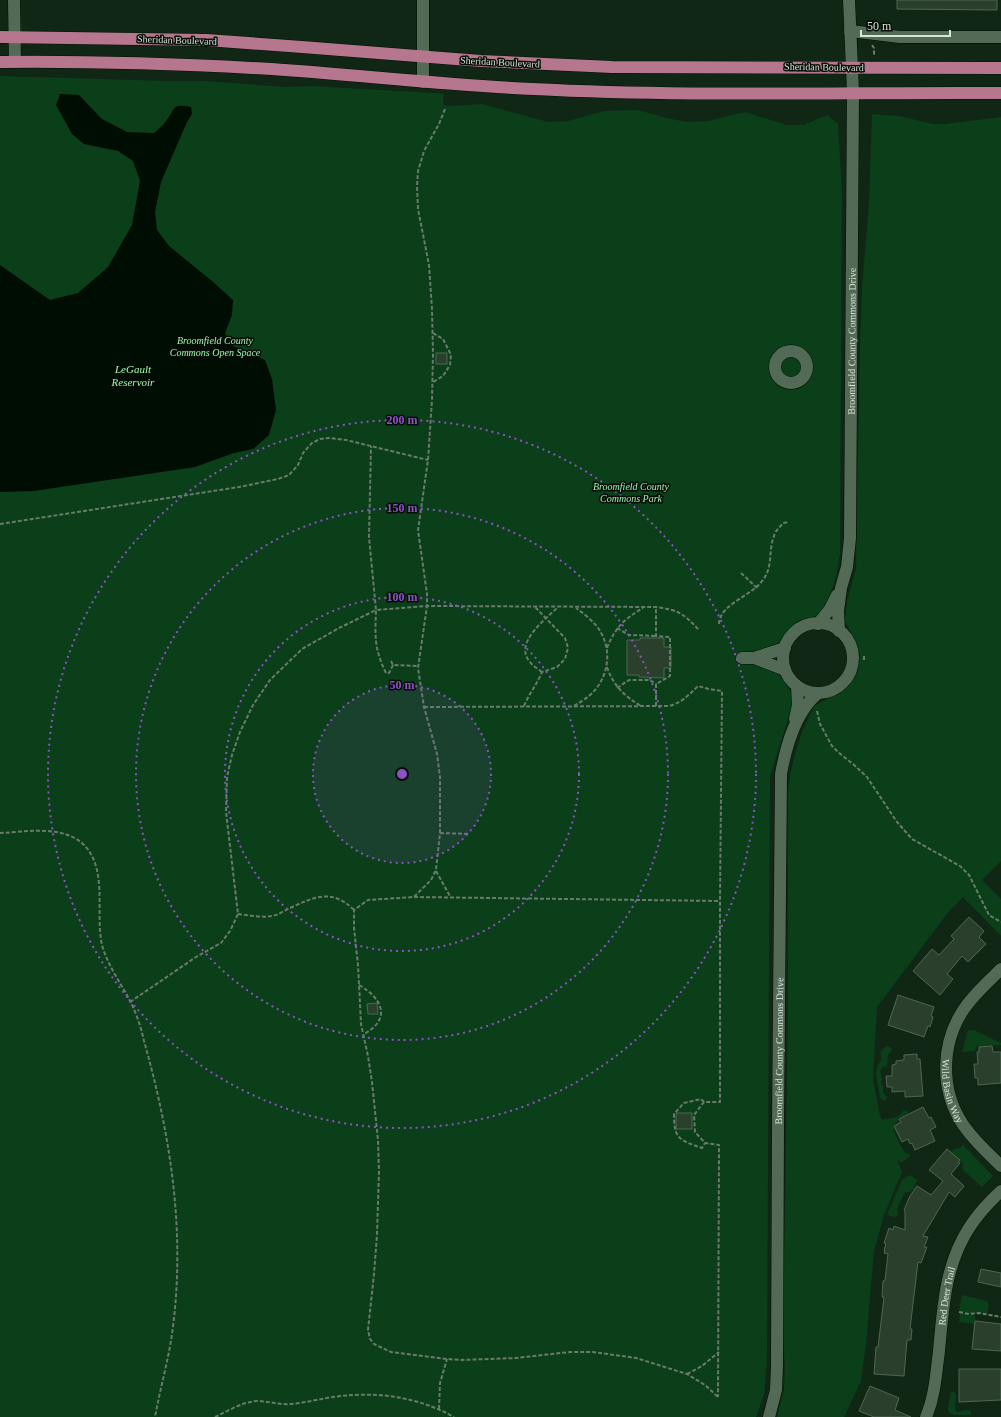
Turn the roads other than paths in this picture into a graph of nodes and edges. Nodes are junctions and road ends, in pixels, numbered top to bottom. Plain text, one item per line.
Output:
1 (14, 0) edge
2 (423, 0) edge
3 (850, 0) edge
4 (850, 31) junction
5 (0, 37) edge
6 (14, 37) junction
7 (1001, 37) edge
8 (423, 57) junction
9 (0, 62) edge
10 (15, 62) junction
11 (852, 68) junction
12 (1001, 68) edge
13 (423, 82) junction
14 (853, 92) junction
15 (1001, 93) edge
16 (841, 588) junction
17 (818, 624) junction
18 (838, 631) junction
19 (785, 648) junction
20 (742, 658) dead end
21 (754, 658) junction
22 (785, 670) junction
23 (798, 686) junction
24 (818, 693) junction
25 (793, 730) junction
26 (1001, 969) edge
27 (1001, 1166) edge
28 (1001, 1190) edge
29 (769, 1417) edge
30 (926, 1417) edge

1 - 6 street
2 - 8 street
3 - 4 street, Broomfield County Commons Drive
4 - 7 street
4 - 11 street, Broomfield County Commons Drive
5 - 6 main road, Sheridan Boulevard
6 - 8 main road, Sheridan Boulevard
6 - 10 street
8 - 11 main road, Sheridan Boulevard
8 - 13 street
9 - 10 main road
10 - 13 main road
11 - 12 main road, Sheridan Boulevard
11 - 14 street, Broomfield County Commons Drive
13 - 14 main road
14 - 15 main road
14 - 16 street, Broomfield County Commons Drive
16 - 17 street, Broomfield County Commons Drive
16 - 18 street, Broomfield County Commons Drive
17 - 18 street
17 - 19 street
18 - 24 street
19 - 21 street
19 - 22 street
20 - 21 street
21 - 22 street
22 - 23 street
23 - 24 street
23 - 25 street
24 - 25 street, Broomfield County Commons Drive
25 - 29 street, Broomfield County Commons Drive
26 - 27 street, Wild Basin Way
28 - 30 street, Red Deer Trail

